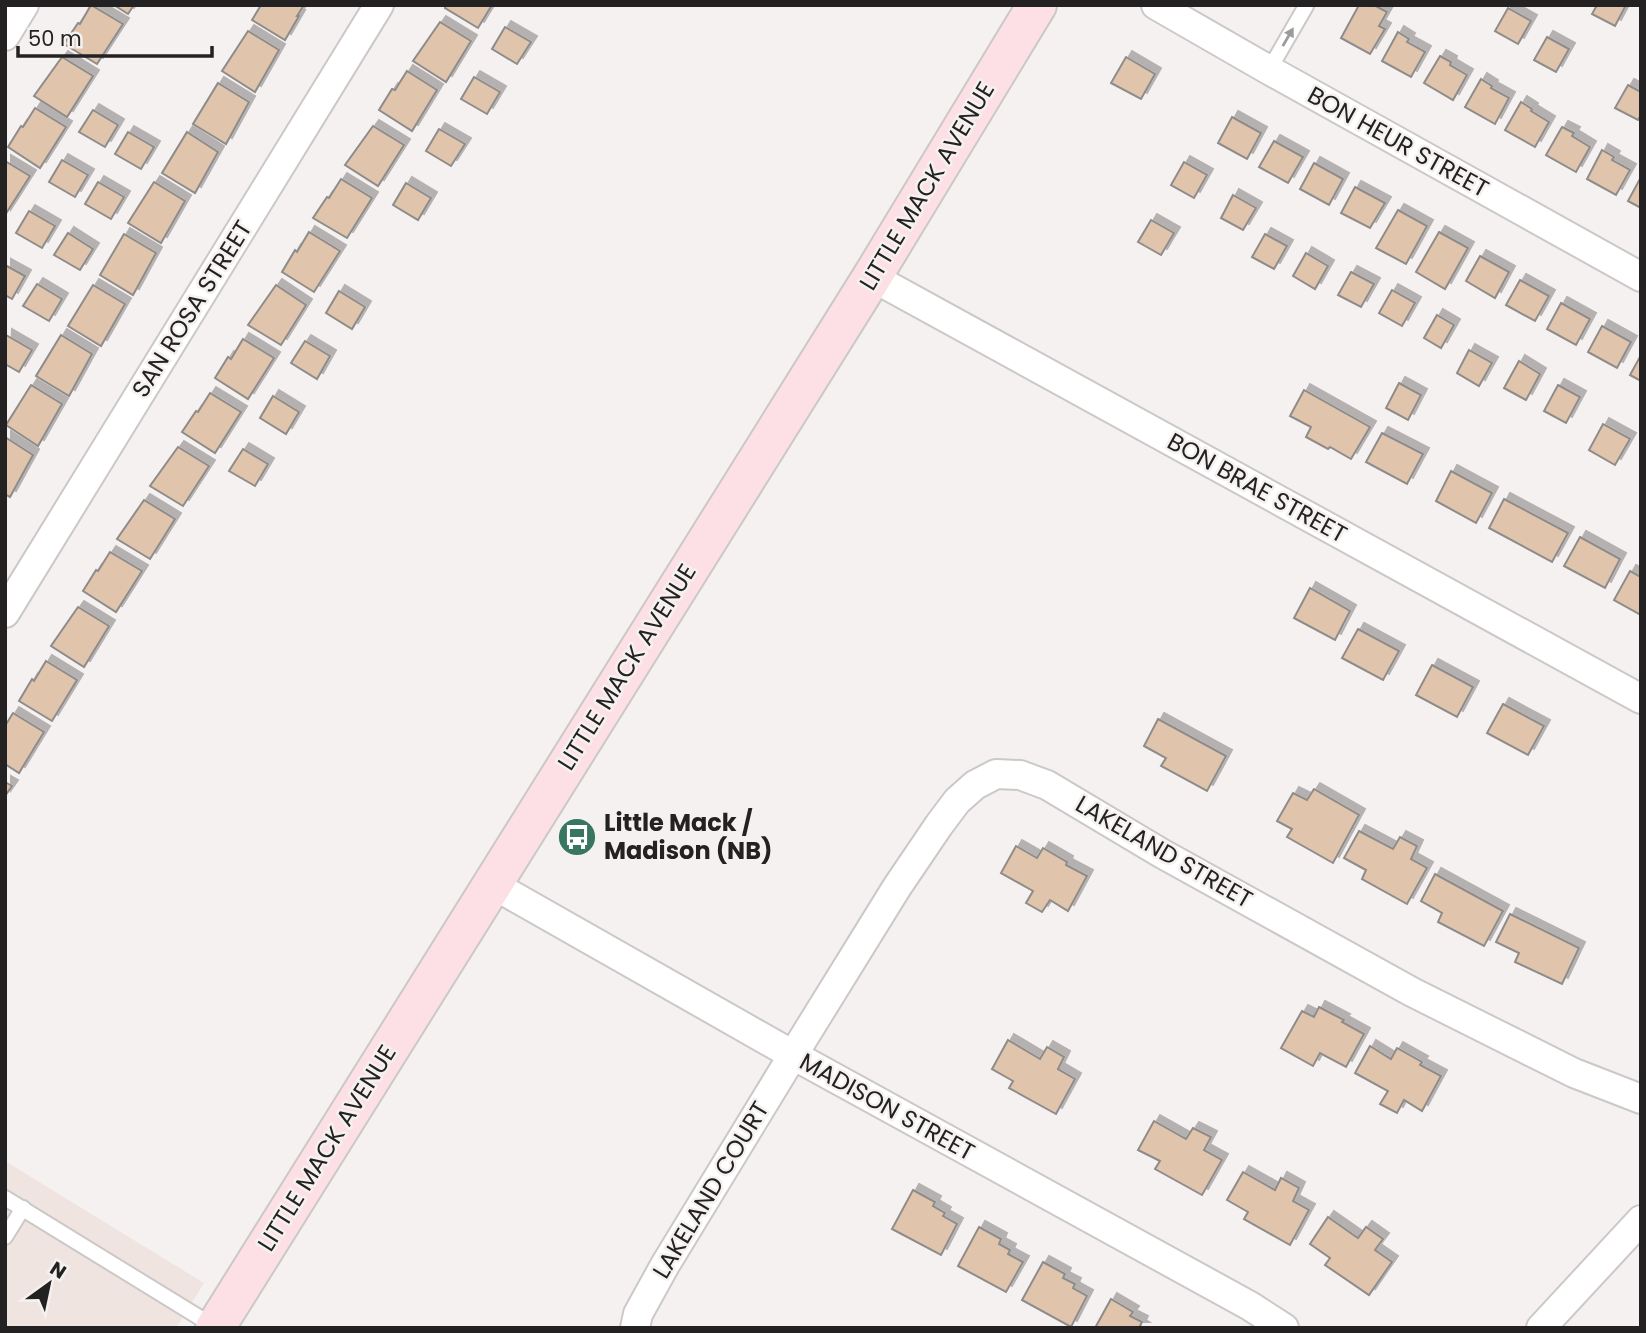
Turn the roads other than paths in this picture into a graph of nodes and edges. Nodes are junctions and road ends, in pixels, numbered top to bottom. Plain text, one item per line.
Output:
1 (24, 5) edge
2 (379, 5) edge
3 (1037, 5) edge
4 (1156, 5) edge
5 (1305, 6) edge
6 (1186, 13) edge
7 (5, 36) edge
8 (1269, 70) junction
9 (872, 277) junction
10 (1641, 277) edge
11 (5, 613) edge
12 (1641, 699) edge
13 (492, 884) junction
14 (793, 1055) junction
15 (1641, 1098) edge
16 (5, 1198) edge
17 (23, 1208) junction
18 (1641, 1220) edge
19 (5, 1237) edge
20 (215, 1327) edge
21 (635, 1328) edge
22 (1284, 1328) edge
23 (1541, 1328) edge

1 - 7 street
2 - 11 street, SAN ROSA STREET
3 - 9 main road, LITTLE MACK AVENUE
4 - 6 street, BON HEUR STREET
8 -> 5 lane
6 - 8 street, BON HEUR STREET
8 - 10 street, BON HEUR STREET
9 - 12 street, BON BRAE STREET
9 - 13 main road, LITTLE MACK AVENUE
13 - 14 street, MADISON STREET
13 - 20 main road, LITTLE MACK AVENUE
14 - 15 street, LAKELAND STREET
14 - 21 street, LAKELAND COURT
14 - 22 street, MADISON STREET
16 - 17 lane
17 - 19 lane
17 - 20 lane
18 - 23 street

